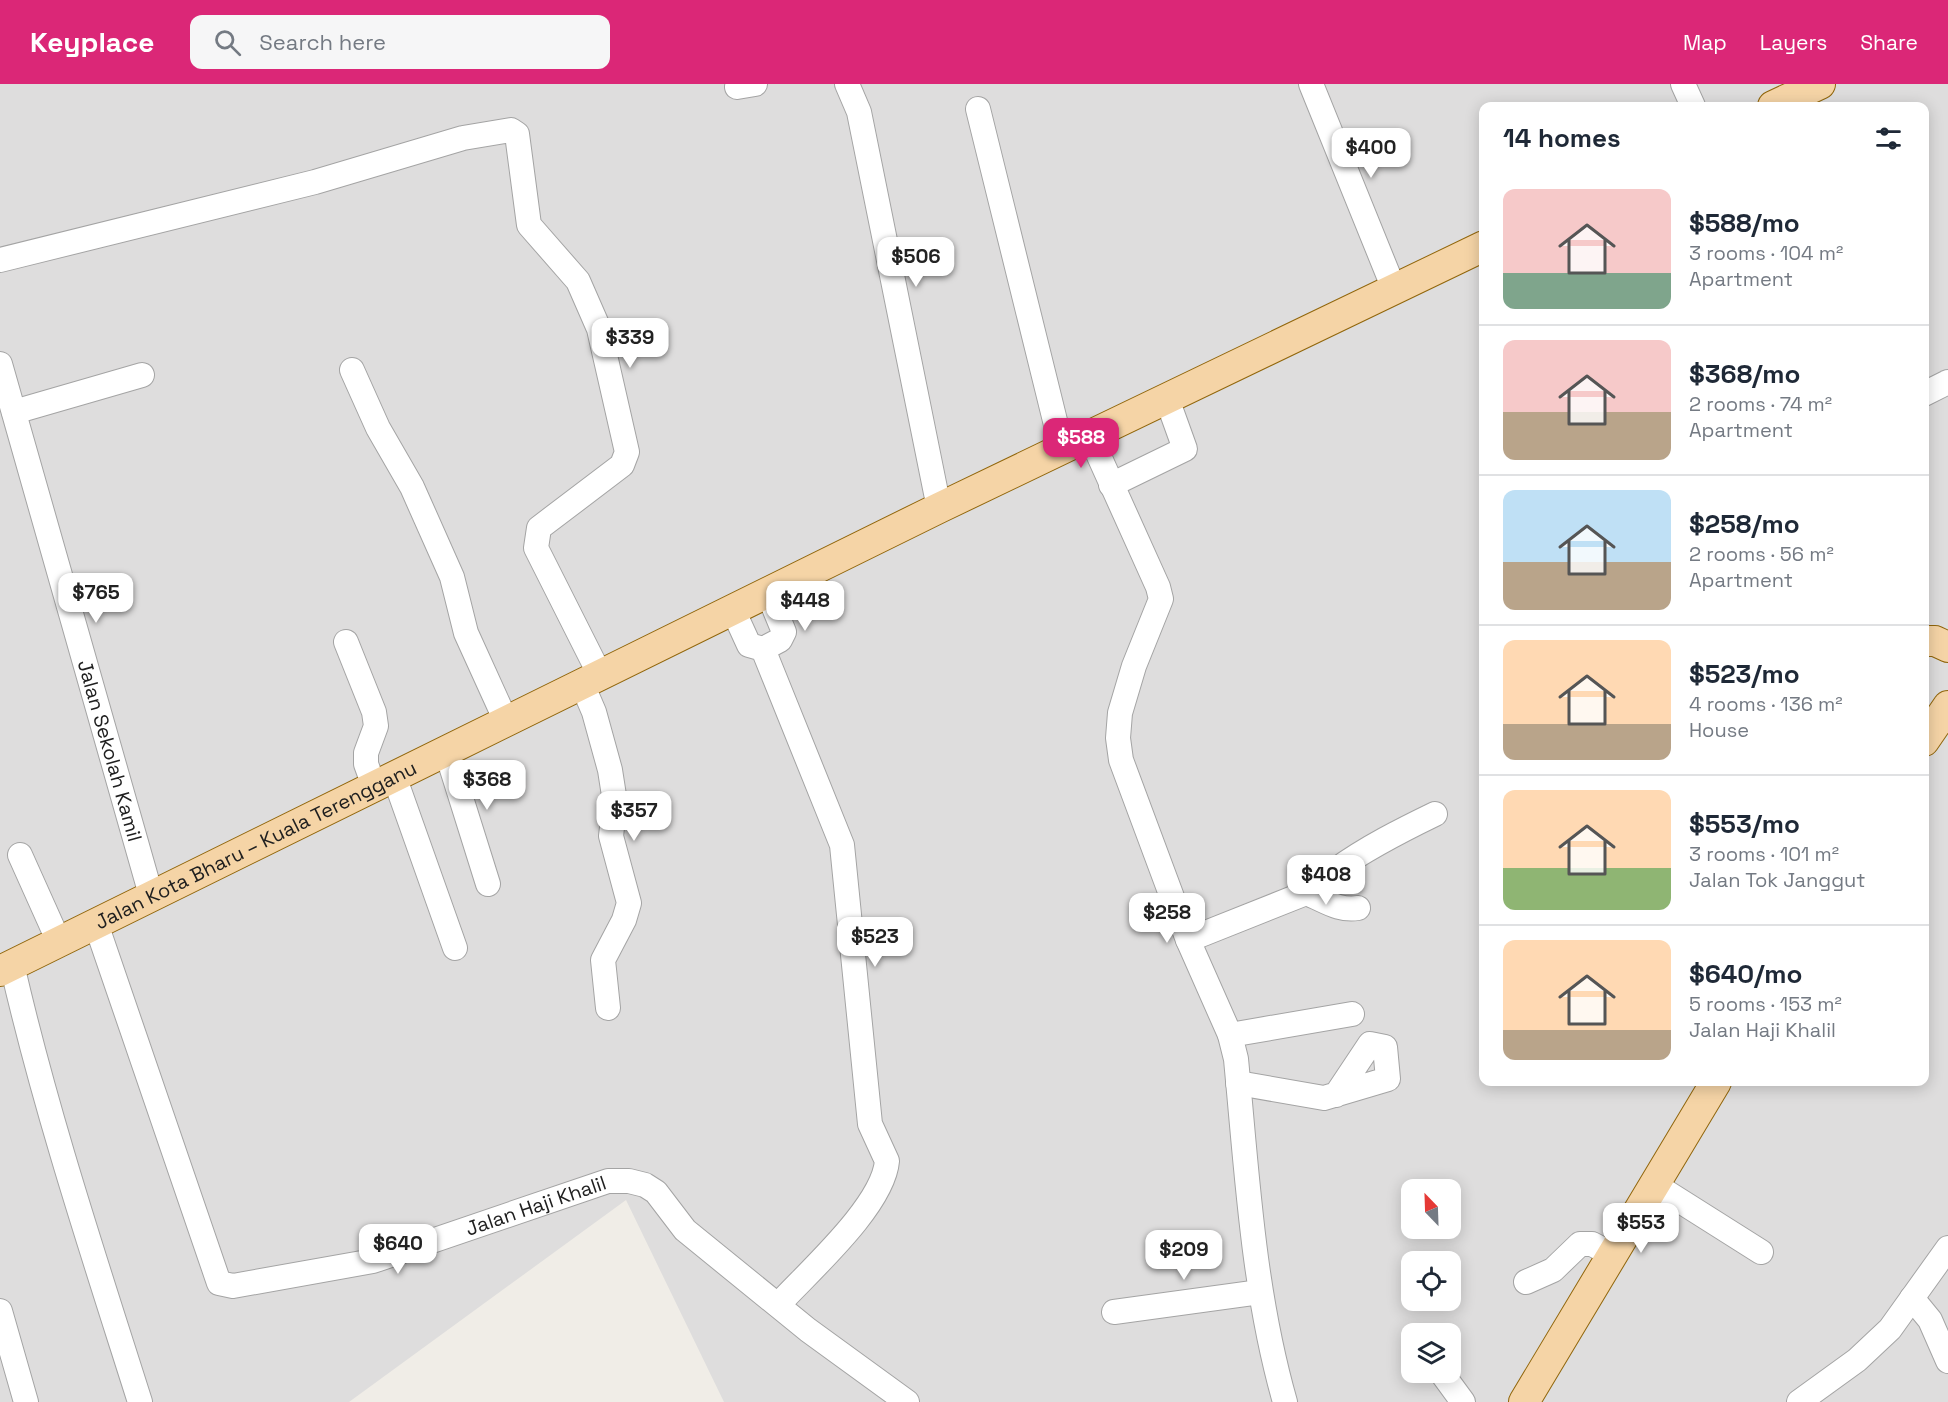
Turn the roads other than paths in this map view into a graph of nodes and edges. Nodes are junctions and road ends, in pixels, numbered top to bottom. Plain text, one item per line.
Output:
1 (847, 84) edge
2 (1311, 84) edge
3 (1683, 84) edge
4 (1820, 84) edge
5 (1776, 98) edge
6 (1691, 102) edge
7 (978, 109) dead end
8 (1479, 248) edge
9 (0, 260) edge
10 (1394, 289) junction
11 (0, 363) edge
12 (352, 370) dead end
13 (142, 375) dead end
14 (1948, 382) edge
15 (1929, 392) edge
16 (1167, 399) junction
17 (14, 412) junction
18 (1090, 436) junction
19 (1062, 449) junction
20 (1111, 486) junction
21 (939, 508) junction
22 (768, 592) junction
23 (733, 610) junction
24 (346, 642) dead end
25 (763, 649) junction
26 (591, 679) junction
27 (1948, 704) edge
28 (1929, 708) edge
29 (506, 721) junction
30 (1929, 733) edge
31 (446, 750) junction
32 (384, 781) junction
33 (1435, 814) dead end
34 (20, 855) dead end
35 (488, 884) dead end
36 (1306, 893) junction
37 (151, 895) junction
38 (1358, 908) dead end
39 (96, 924) junction
40 (1188, 940) junction
41 (59, 942) junction
42 (455, 948) dead end
43 (6, 968) edge
44 (608, 1008) dead end
45 (1352, 1014) dead end
46 (1230, 1035) junction
47 (1238, 1083) junction
48 (1714, 1086) edge
49 (1336, 1095) dead end
50 (1655, 1185) junction
51 (1948, 1248) edge
52 (1761, 1252) dead end
53 (1613, 1255) junction
54 (1526, 1282) dead end
55 (1260, 1292) junction
56 (1912, 1298) junction
57 (778, 1305) junction
58 (0, 1311) edge
59 (1114, 1312) dead end
60 (1948, 1361) edge
61 (1449, 1383) edge
62 (26, 1402) edge
63 (140, 1402) edge
64 (907, 1402) edge
65 (1285, 1402) edge
66 (1463, 1402) edge
67 (1524, 1402) edge
68 (1799, 1402) edge

1 - 21 street
2 - 10 street
3 - 6 street
4 - 5 main road
7 - 19 street
8 - 10 main road, Jalan Kota Bharu – Kuala Terengganu
9 - 26 street
10 - 16 main road, Jalan Kota Bharu – Kuala Terengganu
11 - 17 street, Jalan Sekolah Kamil
12 - 29 street
13 - 17 street
14 - 15 street
16 - 18 main road, Jalan Kota Bharu – Kuala Terengganu
16 - 20 street
17 - 37 street, Jalan Sekolah Kamil
18 - 19 main road, Jalan Kota Bharu – Kuala Terengganu
18 - 20 street
19 - 21 main road, Jalan Kota Bharu – Kuala Terengganu
20 - 40 street
21 - 22 main road, Jalan Kota Bharu – Kuala Terengganu
22 - 23 main road, Jalan Kota Bharu – Kuala Terengganu
22 - 25 street
23 - 25 street
23 - 26 main road, Jalan Kota Bharu – Kuala Terengganu
24 - 32 street
25 - 57 street
26 - 29 main road, Jalan Kota Bharu – Kuala Terengganu
26 - 44 street
27 - 28 main road
27 - 30 main road
29 - 31 main road, Jalan Kota Bharu – Kuala Terengganu
31 - 32 main road, Jalan Kota Bharu – Kuala Terengganu
31 - 35 street
32 - 37 main road, Jalan Kota Bharu – Kuala Terengganu
32 - 42 street
33 - 36 street
34 - 41 street
36 - 38 street
36 - 40 street
37 - 39 main road, Jalan Kota Bharu – Kuala Terengganu
39 - 41 main road, Jalan Kota Bharu – Kuala Terengganu
39 - 57 street, Jalan Haji Khalil
40 - 46 street
41 - 43 main road, Jalan Kota Bharu – Kuala Terengganu
43 - 63 street
45 - 46 street
46 - 47 street
47 - 49 street
47 - 55 street
48 - 50 main road
50 - 52 street
50 - 53 main road
51 - 56 street
53 - 54 street
53 - 67 main road
55 - 59 street
55 - 65 street
56 - 60 street
56 - 68 street
57 - 64 street, Jalan Haji Khalil
58 - 62 street
61 - 66 street

